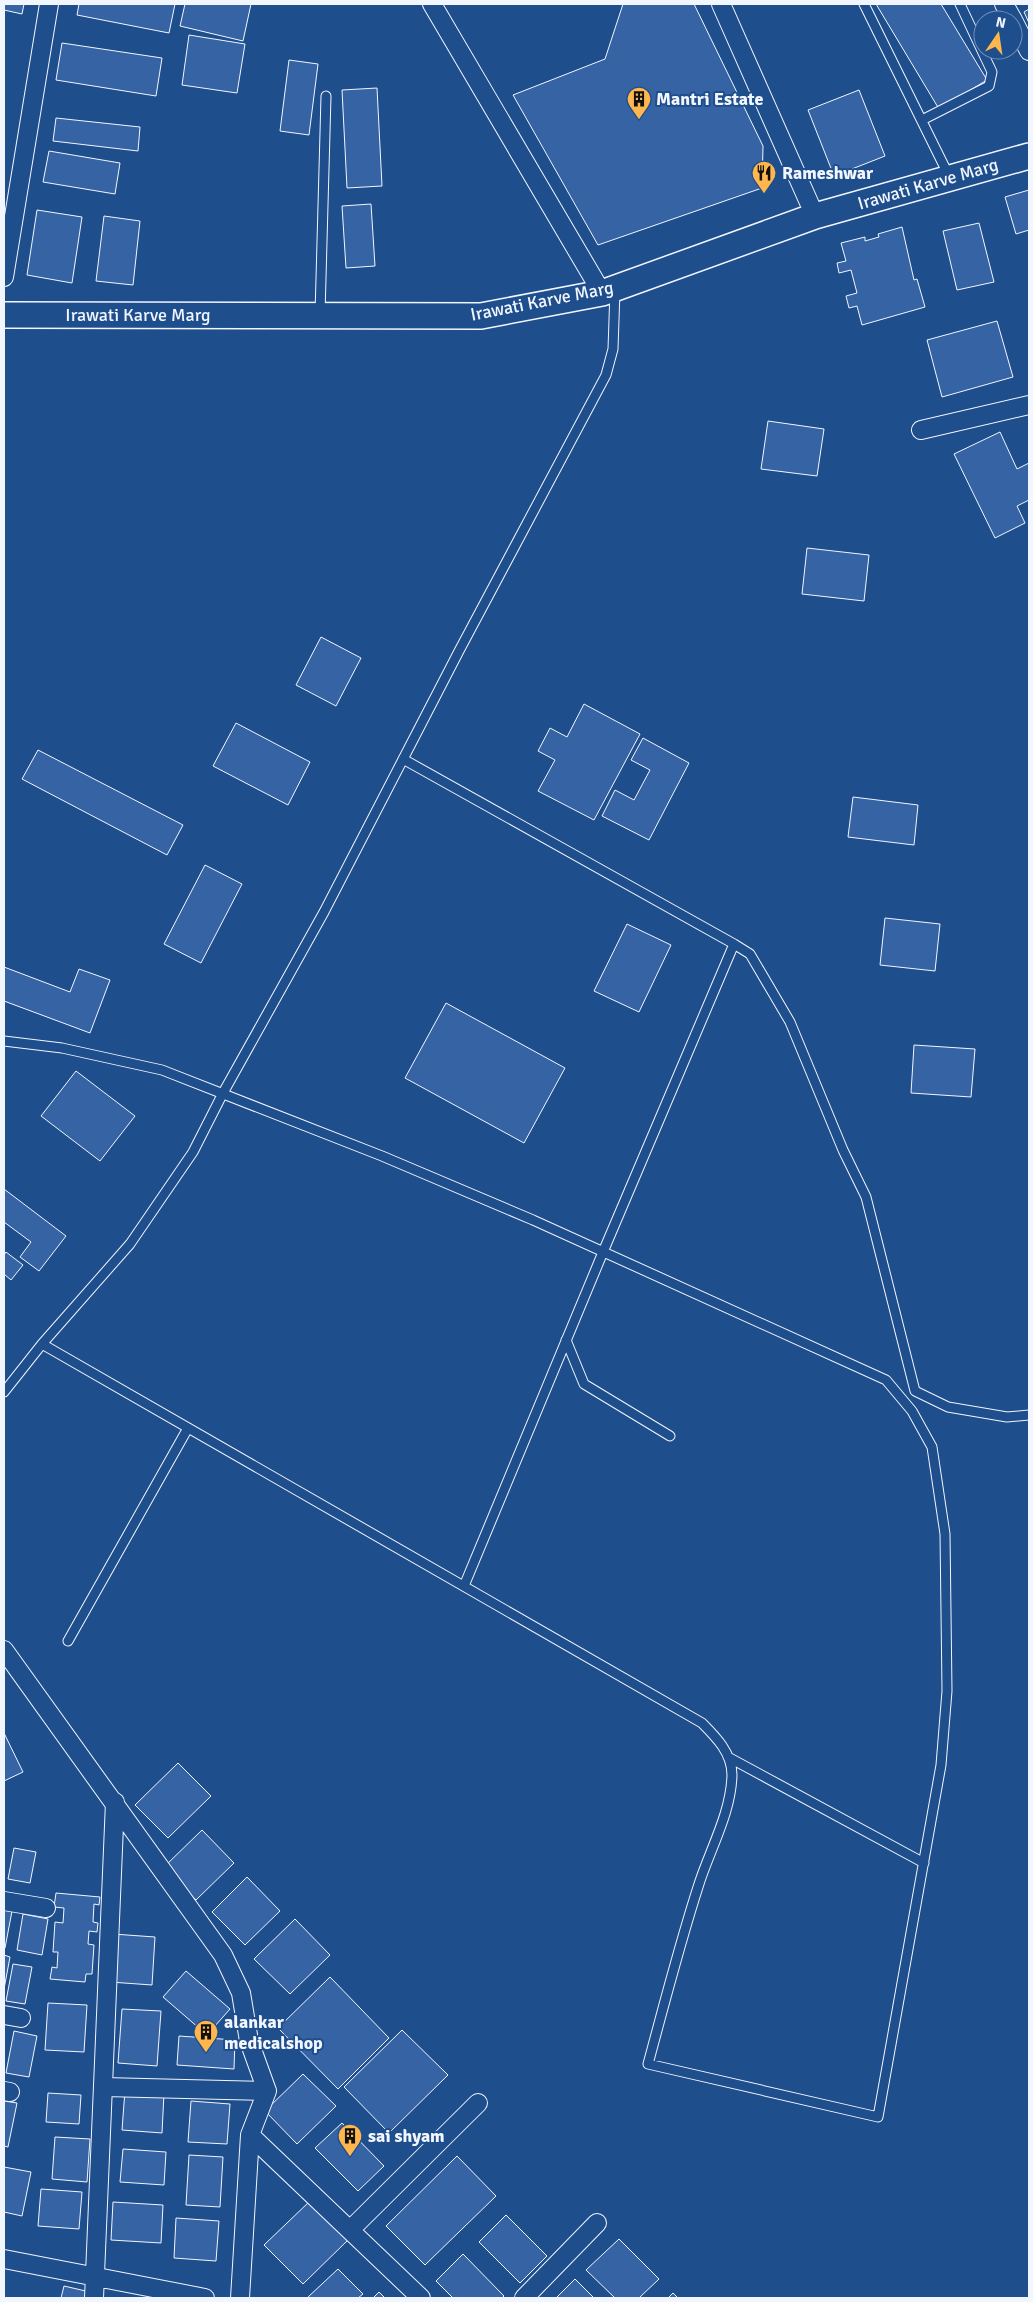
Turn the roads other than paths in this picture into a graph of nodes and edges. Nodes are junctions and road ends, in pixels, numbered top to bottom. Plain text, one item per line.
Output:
1 (49, 4) edge
2 (432, 4) edge
3 (722, 4) edge
4 (864, 4) edge
5 (960, 4) edge
6 (1023, 39) edge
7 (1029, 51) edge
8 (326, 96) dead end
9 (922, 120) junction
10 (1029, 156) edge
11 (950, 178) junction
12 (815, 216) junction
13 (4, 277) edge
14 (609, 290) junction
15 (4, 315) edge
16 (320, 315) junction
17 (1029, 406) edge
18 (921, 430) dead end
19 (403, 759) junction
20 (734, 944) junction
21 (4, 1041) edge
22 (223, 1093) junction
23 (603, 1252) junction
24 (566, 1340) junction
25 (42, 1344) junction
26 (4, 1392) edge
27 (1029, 1415) edge
28 (188, 1428) junction
29 (670, 1436) dead end
30 (464, 1586) junction
31 (68, 1641) dead end
32 (4, 1650) edge
33 (728, 1757) junction
34 (115, 1802) junction
35 (924, 1863) junction
36 (4, 1901) edge
37 (46, 1908) dead end
38 (104, 2087) junction
39 (267, 2091) junction
40 (478, 2103) dead end
41 (250, 2135) junction
42 (597, 2223) dead end
43 (350, 2230) junction
44 (4, 2259) edge
45 (95, 2276) junction
46 (94, 2298) edge
47 (205, 2298) edge
48 (240, 2298) edge
49 (421, 2298) edge
50 (524, 2298) edge

1 - 13 street
2 - 14 street
3 - 12 street
4 - 9 lane
5 - 9 lane
6 - 7 street
8 - 16 lane
9 - 11 lane
10 - 11 main road, Irawati Karve Marg
11 - 12 main road, Irawati Karve Marg
12 - 14 main road, Irawati Karve Marg
14 - 16 main road, Irawati Karve Marg
14 - 19 lane
15 - 16 main road, Irawati Karve Marg
17 - 18 street
19 - 20 lane
19 - 22 lane
20 - 23 lane
20 - 27 lane
21 - 22 lane
22 - 23 lane
22 - 25 lane
23 - 24 lane
23 - 35 lane
24 - 29 lane
24 - 30 lane
25 - 26 lane
25 - 28 lane
28 - 30 lane
28 - 31 lane
30 - 33 lane
32 - 34 street
33 - 35 lane
33 - 35 lane
34 - 38 street
34 - 39 street
36 - 37 street
38 - 39 street
38 - 45 street
39 - 41 street
40 - 43 street
41 - 43 street
41 - 48 street
42 - 50 street
43 - 49 street
44 - 45 street
45 - 46 street
45 - 47 street

